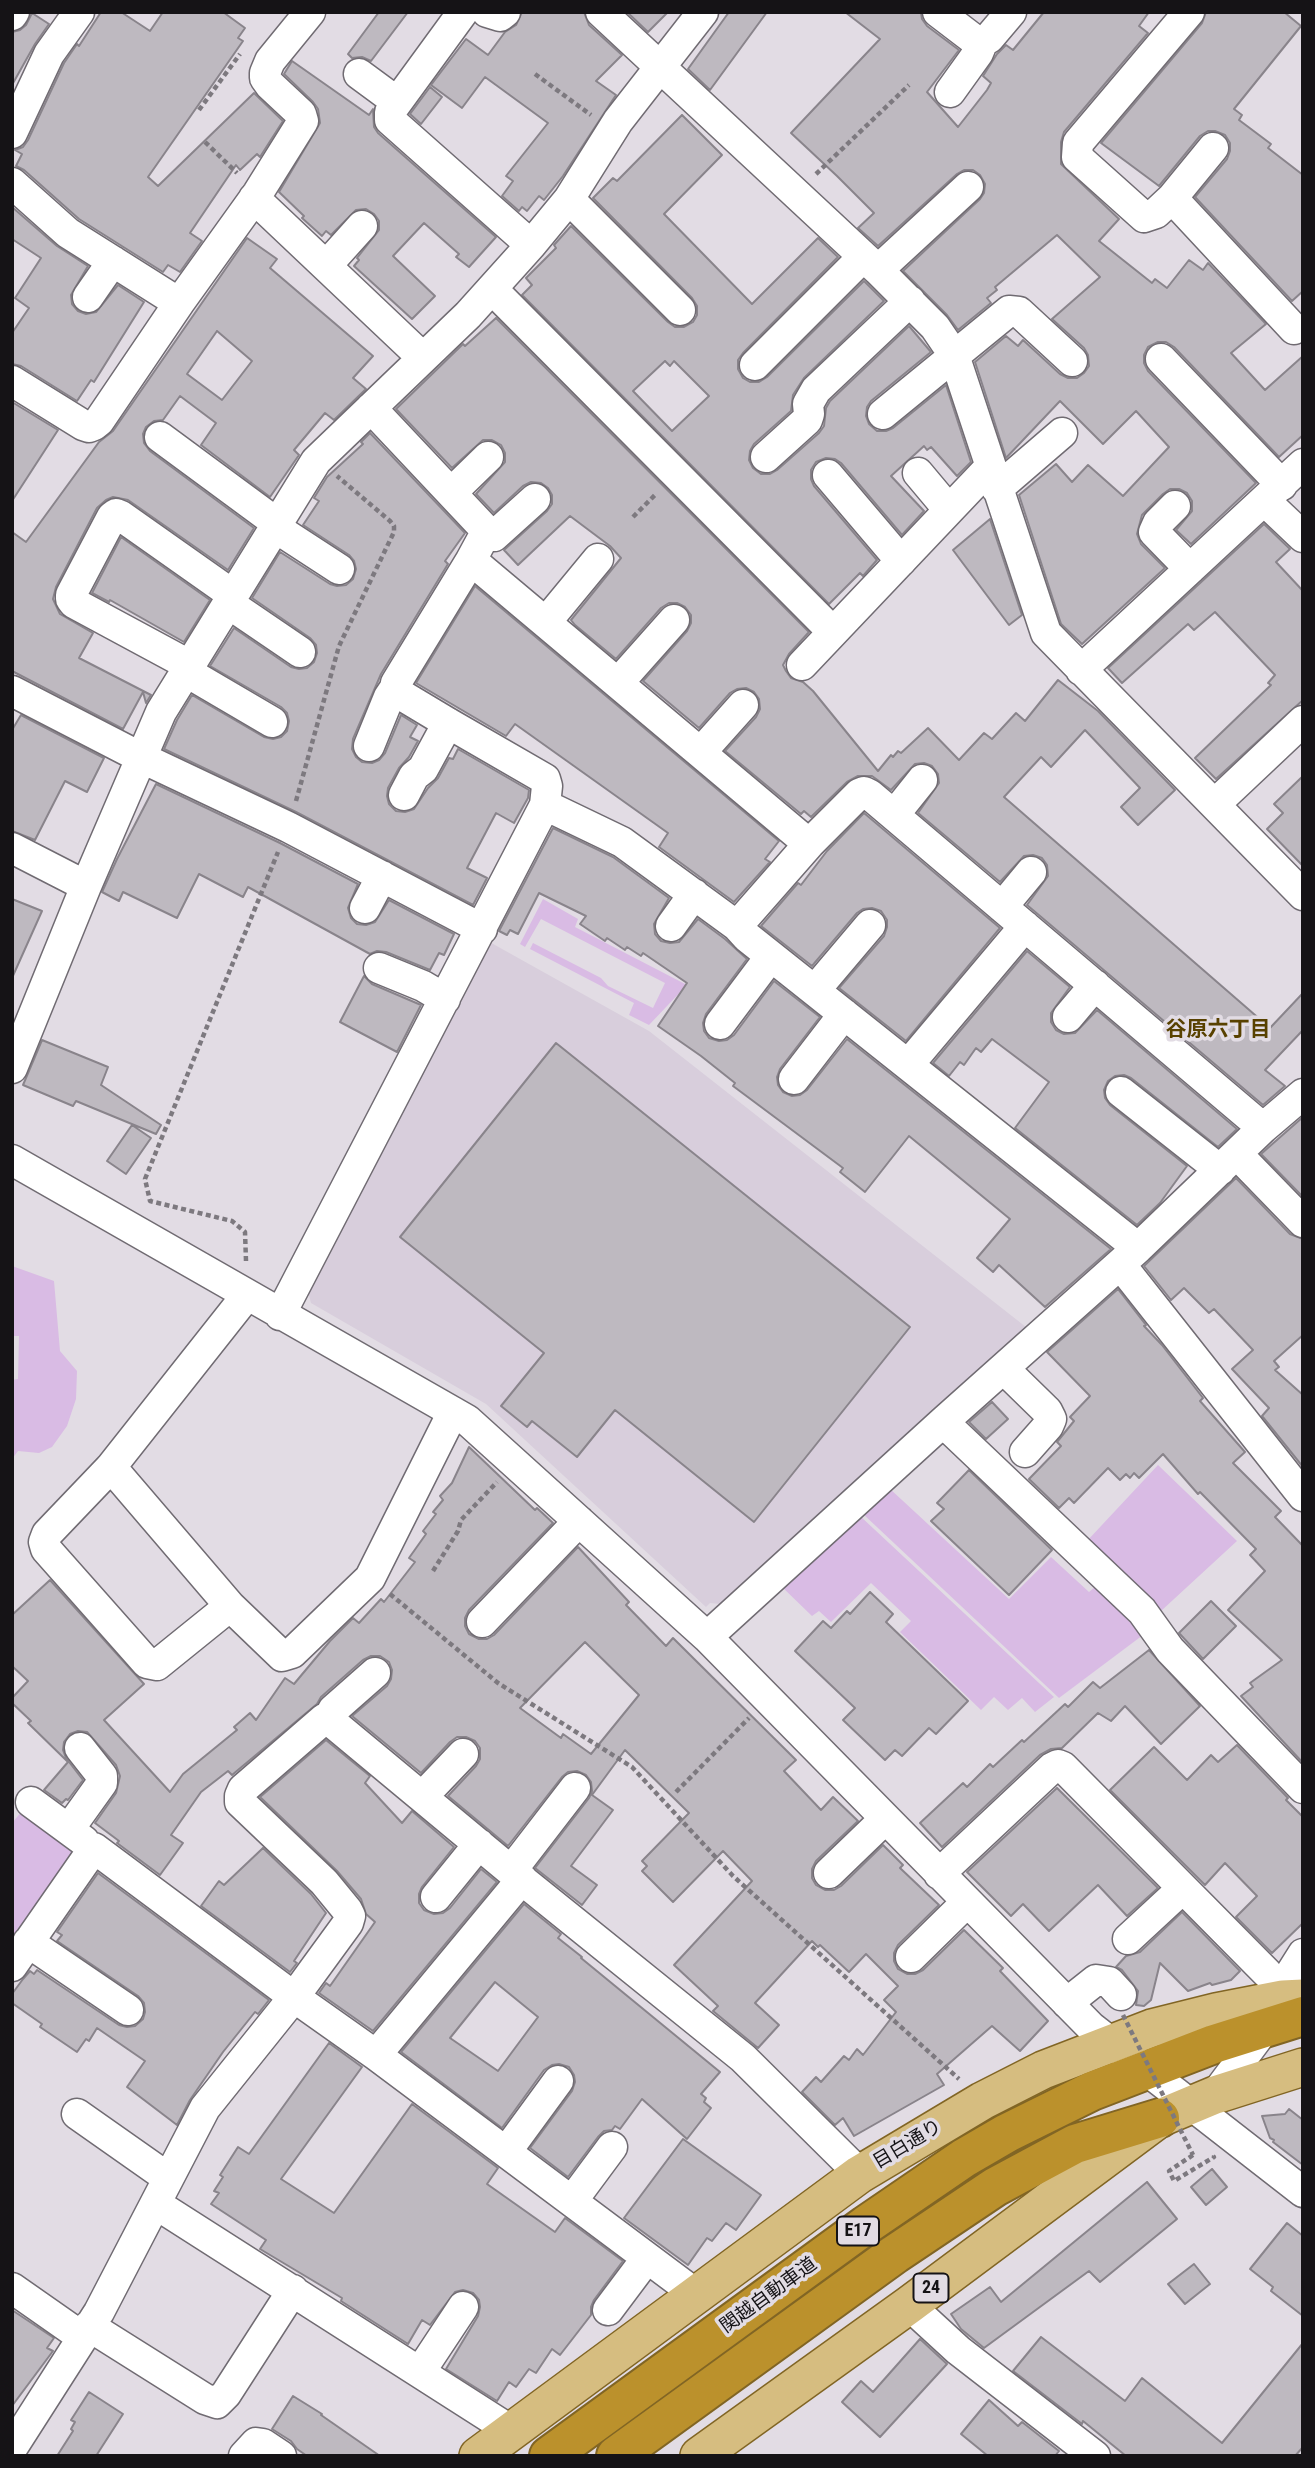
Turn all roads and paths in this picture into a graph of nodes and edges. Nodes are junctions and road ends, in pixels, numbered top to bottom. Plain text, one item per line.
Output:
1 (310, 12) edge
2 (463, 12) edge
3 (487, 12) edge
4 (505, 12) edge
5 (600, 12) edge
6 (703, 12) edge
7 (938, 12) edge
8 (1011, 12) edge
9 (1189, 12) edge
10 (64, 18) edge
11 (984, 41) junction
12 (241, 52) dead end
13 (658, 67) junction
14 (359, 74) dead end
15 (535, 74) dead end
16 (909, 85) dead end
17 (950, 92) dead end
18 (397, 103) junction
19 (199, 110) dead end
20 (612, 130) junction
21 (12, 133) edge
22 (205, 142) dead end
23 (1213, 149) dead end
24 (12, 183) edge
25 (968, 187) dead end
26 (256, 195) junction
27 (796, 195) junction
28 (1172, 198) junction
29 (569, 199) junction
30 (362, 226) dead end
31 (531, 245) junction
32 (113, 261) junction
33 (870, 263) junction
34 (326, 266) junction
35 (492, 289) junction
36 (88, 297) dead end
37 (910, 301) junction
38 (180, 303) junction
39 (680, 310) dead end
40 (1300, 328) edge
41 (954, 355) junction
42 (423, 358) junction
43 (1161, 359) dead end
44 (1072, 361) dead end
45 (755, 365) dead end
46 (12, 381) edge
47 (371, 408) junction
48 (883, 414) dead end
49 (1062, 433) dead end
50 (160, 437) dead end
51 (488, 457) dead end
52 (766, 457) dead end
53 (320, 458) junction
54 (1303, 464) edge
55 (918, 473) dead end
56 (828, 475) dead end
57 (994, 478) junction
58 (452, 492) junction
59 (1273, 493) junction
60 (535, 499) dead end
61 (1175, 506) dead end
62 (949, 510) junction
63 (277, 526) junction
64 (1303, 537) edge
65 (477, 548) junction
66 (598, 559) dead end
67 (901, 561) junction
68 (340, 569) dead end
69 (1190, 569) junction
70 (230, 599) junction
71 (674, 620) dead end
72 (546, 622) junction
73 (833, 632) junction
74 (300, 652) dead end
75 (802, 665) dead end
76 (187, 668) junction
77 (1081, 670) junction
78 (618, 683) junction
79 (395, 688) junction
80 (12, 691) edge
81 (743, 705) dead end
82 (1303, 720) edge
83 (272, 722) dead end
84 (447, 723) junction
85 (369, 746) dead end
86 (701, 752) junction
87 (140, 757) junction
88 (922, 780) dead end
89 (404, 795) dead end
90 (1215, 804) junction
91 (545, 805) junction
92 (894, 815) junction
93 (288, 827) junction
94 (809, 844) junction
95 (12, 848) edge
96 (1031, 873) dead end
97 (382, 876) junction
98 (86, 886) junction
99 (694, 894) junction
100 (1303, 895) edge
101 (1002, 907) junction
102 (365, 908) dead end
103 (870, 925) dead end
104 (671, 926) dead end
105 (737, 926) junction
106 (1025, 926) junction
107 (482, 929) junction
108 (771, 956) junction
109 (379, 968) dead end
110 (1095, 985) junction
111 (815, 990) junction
112 (445, 999) junction
113 (844, 1014) junction
114 (1068, 1017) dead end
115 (720, 1024) dead end
116 (908, 1065) junction
117 (12, 1068) edge
118 (793, 1079) dead end
119 (1121, 1092) dead end
120 (1303, 1094) edge
121 (1263, 1128) junction
122 (12, 1160) edge
123 (1229, 1162) junction
124 (1303, 1222) edge
125 (1129, 1256) junction
126 (247, 1295) junction
127 (280, 1315) junction
128 (1004, 1369) junction
129 (453, 1412) junction
130 (943, 1422) junction
131 (1024, 1452) dead end
132 (515, 1463) junction
133 (111, 1467) junction
134 (1303, 1496) edge
135 (579, 1521) junction
136 (433, 1571) dead end
137 (370, 1578) junction
138 (230, 1606) junction
139 (482, 1622) dead end
140 (707, 1637) junction
141 (375, 1673) dead end
142 (768, 1700) junction
143 (329, 1720) junction
144 (80, 1748) dead end
145 (463, 1754) dead end
146 (1297, 1773) edge
147 (575, 1788) dead end
148 (676, 1792) dead end
149 (422, 1797) junction
150 (31, 1802) dead end
151 (885, 1819) junction
152 (69, 1829) junction
153 (480, 1844) junction
154 (94, 1848) junction
155 (829, 1873) dead end
156 (939, 1874) junction
157 (516, 1875) junction
158 (1182, 1889) junction
159 (436, 1897) dead end
160 (967, 1902) junction
161 (1128, 1939) dead end
162 (20, 1954) edge
163 (1303, 1954) edge
164 (911, 1957) dead end
165 (295, 1997) junction
166 (1067, 2003) junction
167 (1284, 2003) edge
168 (128, 2010) dead end
169 (1118, 2018) junction
170 (376, 2055) junction
171 (1303, 2067) edge
172 (1145, 2070) junction
173 (558, 2081) dead end
174 (965, 2084) dead end
175 (1189, 2106) junction
176 (77, 2114) dead end
177 (612, 2147) dead end
178 (506, 2152) junction
179 (1214, 2157) dead end
180 (860, 2174) junction
181 (162, 2191) junction
182 (1303, 2192) edge
183 (572, 2202) junction
184 (647, 2258) junction
185 (12, 2288) edge
186 (293, 2290) junction
187 (697, 2295) junction
188 (909, 2305) junction
189 (463, 2307) dead end
190 (608, 2309) dead end
191 (85, 2332) junction
192 (420, 2372) junction
193 (513, 2432) junction
194 (12, 2448) edge
195 (244, 2456) edge
196 (281, 2456) edge
197 (478, 2456) edge
198 (549, 2456) edge
199 (616, 2456) edge
200 (699, 2456) edge
201 (1095, 2456) edge

1 - 26 street
2 - 18 street
3 - 4 street
5 - 13 street
6 - 13 street
7 - 11 street
8 - 11 street
9 - 28 street
10 - 21 street
11 - 17 street
12 - 19 path
13 - 20 street
13 - 27 street
14 - 18 street
15 - 20 path
16 - 27 path
18 - 31 street
20 - 29 street
22 - 26 path
23 - 28 street
24 - 32 street
25 - 33 street
26 - 34 street
26 - 38 street
27 - 33 street
28 - 40 street
29 - 31 street
29 - 39 street
30 - 34 street
31 - 35 street
32 - 36 street
32 - 38 street
33 - 37 street
33 - 45 street
34 - 42 street
35 - 42 street
35 - 73 street
37 - 41 street
37 - 52 street
38 - 46 street
41 - 44 street
41 - 48 street
41 - 57 street
42 - 47 street
43 - 59 street
47 - 53 street
47 - 58 street
49 - 57 street
50 - 63 street
51 - 58 street
53 - 63 street
53 - 93 path
54 - 59 street
55 - 62 street
56 - 67 street
57 - 62 street
57 - 77 street
58 - 65 street
59 - 64 street
59 - 69 street
60 - 65 street
61 - 69 street
62 - 67 street
63 - 68 street
63 - 70 street
65 - 72 street
65 - 79 street
66 - 72 street
67 - 73 street
69 - 77 street
70 - 74 street
70 - 76 street
70 - 76 street
71 - 78 street
72 - 78 street
73 - 75 street
76 - 83 street
76 - 87 street
77 - 90 street
78 - 86 street
79 - 84 street
79 - 85 street
80 - 87 street
81 - 86 street
82 - 90 street
84 - 89 street
84 - 91 street
86 - 94 street
87 - 93 street
87 - 98 street
88 - 92 street
90 - 100 street
91 - 99 street
91 - 107 street
92 - 94 street
92 - 101 street
93 - 97 street
93 - 126 path
94 - 105 street
95 - 98 street
96 - 101 street
97 - 102 street
97 - 107 street
98 - 117 street
99 - 104 street
99 - 105 street
101 - 106 street
103 - 111 street
105 - 108 street
106 - 110 street
106 - 116 street
107 - 112 street
108 - 111 street
108 - 115 street
109 - 112 street
110 - 114 street
110 - 121 street
111 - 113 street
112 - 127 street
113 - 116 street
113 - 118 street
116 - 125 street
119 - 123 street
120 - 121 street
121 - 123 street
122 - 126 street
123 - 124 street
123 - 125 street
125 - 128 street
125 - 134 street
126 - 127 street
126 - 133 street
127 - 129 street
128 - 130 street
128 - 131 street
129 - 132 street
129 - 137 street
130 - 140 street
130 - 146 street
132 - 135 street
132 - 136 path
133 - 138 street
133 - 138 street
135 - 139 street
135 - 140 street
137 - 138 street
137 - 174 path
140 - 142 street
141 - 143 street
142 - 148 path
142 - 151 street
143 - 149 street
143 - 165 street
144 - 152 street
145 - 149 street
147 - 157 street
149 - 153 street
150 - 152 street
151 - 155 street
151 - 156 street
152 - 154 street
153 - 157 street
153 - 159 street
154 - 162 street
154 - 165 street
156 - 158 street
156 - 160 street
157 - 170 street
157 - 180 street
158 - 161 street
158 - 167 street
160 - 164 street
160 - 166 street
162 - 168 street
163 - 167 street
165 - 170 street
165 - 181 street
166 - 169 street
166 - 169 street
167 - 169 main road, 目白通り
167 - 172 highway, E17
167 - 175 street
169 - 172 street
169 - 179 path, bridge
169 - 180 main road, 目白通り
170 - 178 street
171 - 175 main road, 24
172 - 175 street
172 - 198 highway, 関越自動車道 / E17
173 - 178 street
175 - 182 street
175 - 188 main road, 24
175 - 199 highway, 関越自動車道 / E17
176 - 181 street
177 - 183 street
178 - 183 street
180 - 187 main road, 目白通り
181 - 186 street
181 - 191 street
183 - 184 street
184 - 187 street
184 - 190 street
185 - 191 street
186 - 191 street
186 - 192 street
187 - 193 main road, 目白通り
188 - 200 main road, 24
188 - 201 street
189 - 192 street
191 - 194 street
192 - 193 street
193 - 197 main road, 目白通り
195 - 196 street

